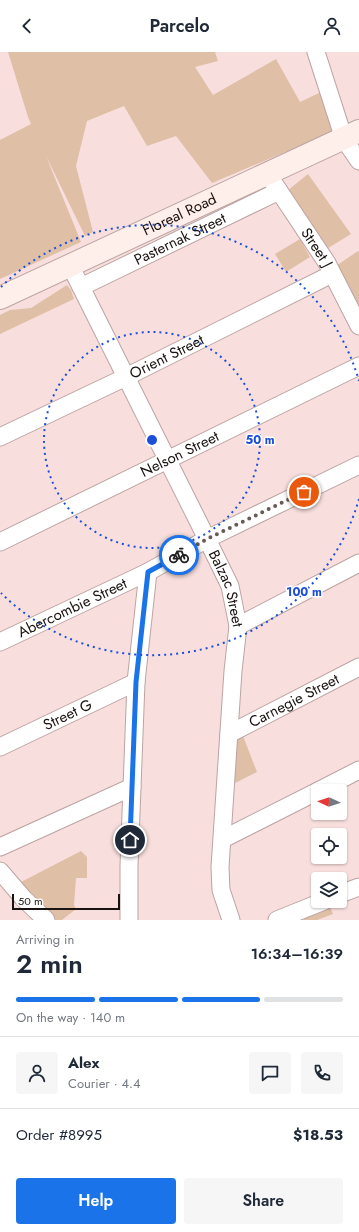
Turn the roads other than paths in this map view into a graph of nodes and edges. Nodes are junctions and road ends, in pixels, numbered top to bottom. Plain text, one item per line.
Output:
1 (316, 52) edge
2 (351, 135) edge
3 (359, 161) edge
4 (267, 173) junction
5 (279, 191) junction
6 (70, 265) junction
7 (332, 274) junction
8 (81, 287) junction
9 (0, 298) edge
10 (359, 326) edge
11 (359, 366) edge
12 (126, 377) junction
13 (0, 437) edge
14 (167, 460) junction
15 (359, 465) edge
16 (207, 539) junction
17 (0, 542) edge
18 (359, 563) edge
19 (148, 572) junction
20 (238, 626) junction
21 (0, 642) edge
22 (359, 667) edge
23 (136, 682) junction
24 (228, 734) junction
25 (0, 747) edge
26 (359, 770) edge
27 (332, 784) edge
28 (132, 787) junction
29 (311, 795) edge
30 (223, 839) junction
31 (0, 847) edge
32 (0, 871) edge
33 (359, 886) edge
34 (347, 891) edge
35 (311, 906) edge
36 (46, 920) edge
37 (128, 920) edge
38 (231, 920) edge
39 (277, 920) edge

1 - 2 street
2 - 3 street
2 - 4 main road, Floreal Road
4 - 5 street, Street J
4 - 6 main road, Floreal Road
5 - 7 street, Street J
5 - 8 street, Pasternak Street
6 - 8 street, Balzac Street
6 - 9 main road, Floreal Road
7 - 10 street, Street J
7 - 12 street, Orient Street
8 - 12 street, Balzac Street
11 - 14 street, Nelson Street
12 - 13 street, Orient Street
12 - 14 street, Balzac Street
14 - 16 street, Balzac Street
14 - 17 street, Nelson Street
15 - 16 street, Abercombie Street
16 - 19 street, Abercombie Street
16 - 20 street, Balzac Street
18 - 20 street
19 - 21 street, Abercombie Street
19 - 23 street
20 - 24 street, Balzac Street
22 - 24 street, Carnegie Street
23 - 25 street, Street G
23 - 28 street
24 - 30 street, Balzac Street
26 - 27 street
28 - 31 street
28 - 37 street
29 - 30 street
30 - 38 street, Balzac Street
32 - 36 street
33 - 34 street
35 - 39 street

